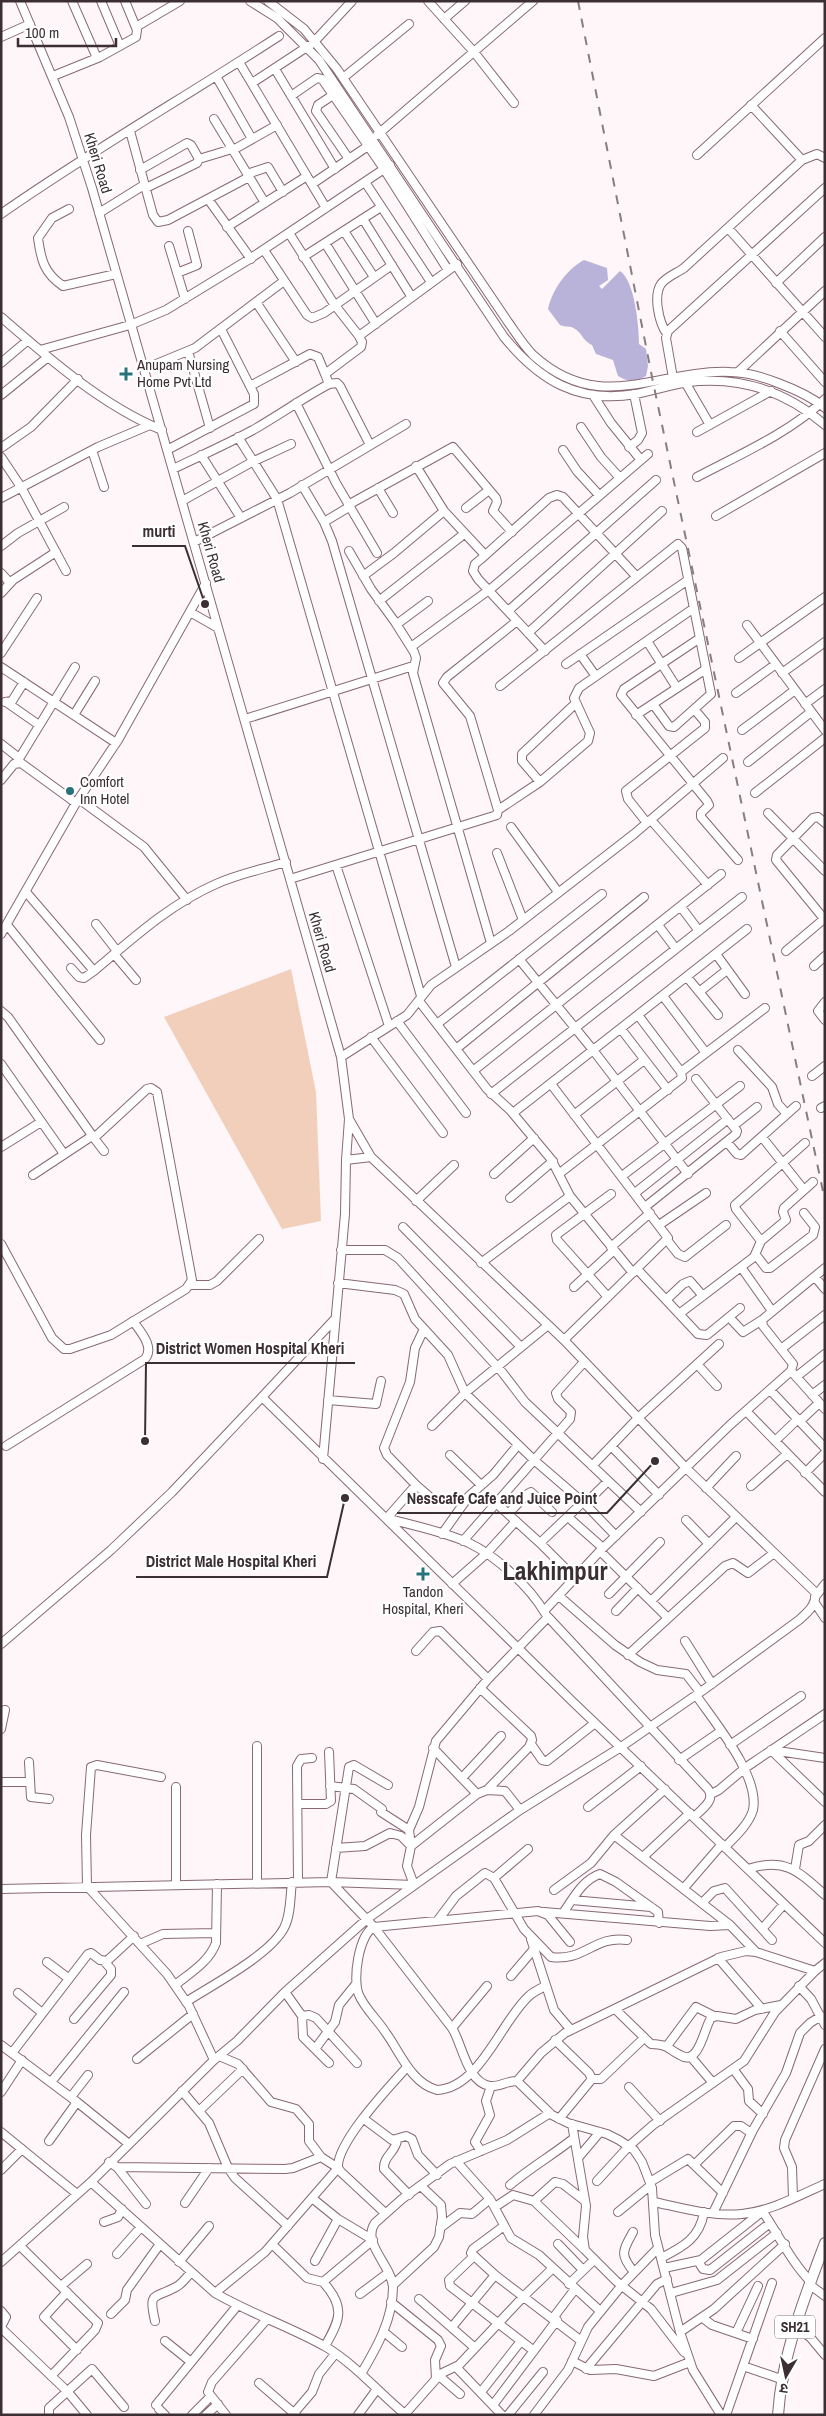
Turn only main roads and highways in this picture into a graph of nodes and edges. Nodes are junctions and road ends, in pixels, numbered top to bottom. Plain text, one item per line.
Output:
1 (825, 2243) edge
2 (821, 2264) edge
3 (778, 2415) edge

1 - 2 main road, SH21
2 - 3 main road, SH21

